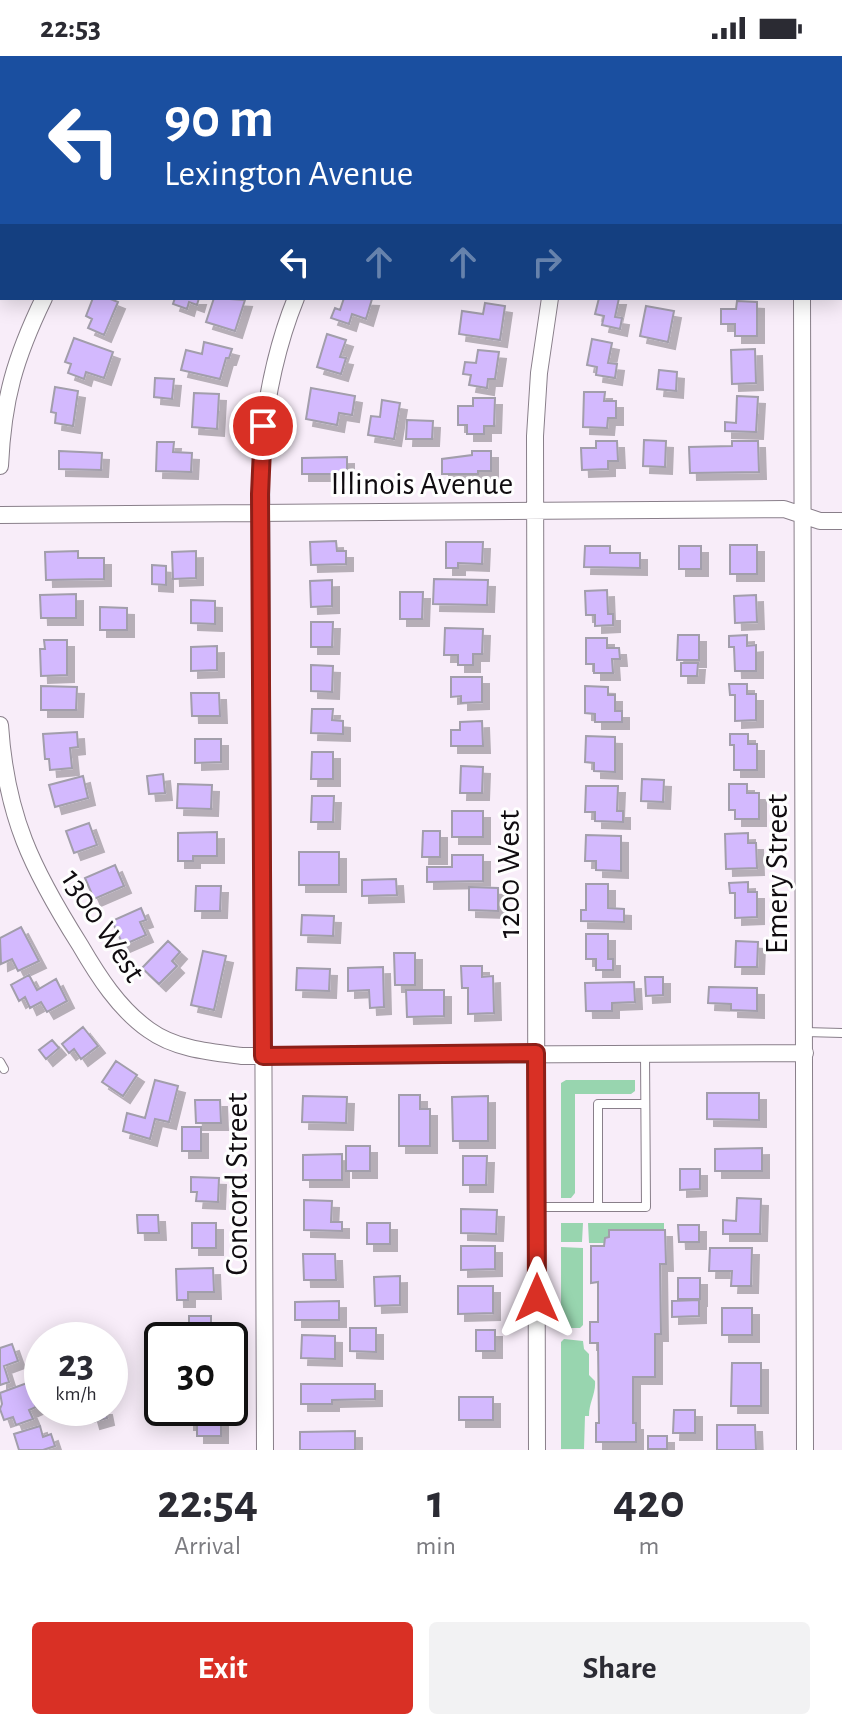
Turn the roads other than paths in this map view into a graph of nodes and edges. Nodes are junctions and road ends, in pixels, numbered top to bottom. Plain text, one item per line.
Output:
1 (43, 300) edge
2 (295, 300) edge
3 (550, 300) edge
4 (802, 300) edge
5 (0, 466) edge
6 (535, 510) junction
7 (261, 512) junction
8 (0, 515) edge
9 (803, 516) junction
10 (842, 521) edge
11 (0, 725) edge
12 (805, 1032) junction
13 (842, 1033) edge
14 (645, 1052) junction
15 (536, 1053) junction
16 (805, 1053) junction
17 (263, 1056) junction
18 (645, 1104) junction
19 (537, 1207) junction
20 (598, 1207) junction
21 (265, 1450) edge
22 (537, 1450) edge
23 (805, 1450) edge

1 - 5 street
2 - 7 street, Concord Street
3 - 6 street, 1200 West
4 - 9 street, Emery Street
6 - 7 street, Illinois Avenue
6 - 9 street, Illinois Avenue
6 - 15 street, 1200 West
7 - 8 street, Illinois Avenue
7 - 17 street, Concord Street
9 - 10 street, Illinois Avenue
9 - 12 street, Emery Street
11 - 17 street, 1300 West
12 - 13 lane
12 - 16 street, Emery Street
14 - 15 street, 1300 West
14 - 16 street, 1300 West
14 - 18 lane
15 - 17 street, 1300 West
15 - 19 street, 1200 West
16 - 23 street, Emery Street
17 - 21 street, Concord Street
18 - 20 lane
18 - 20 lane
19 - 20 lane
19 - 22 street, 1200 West

